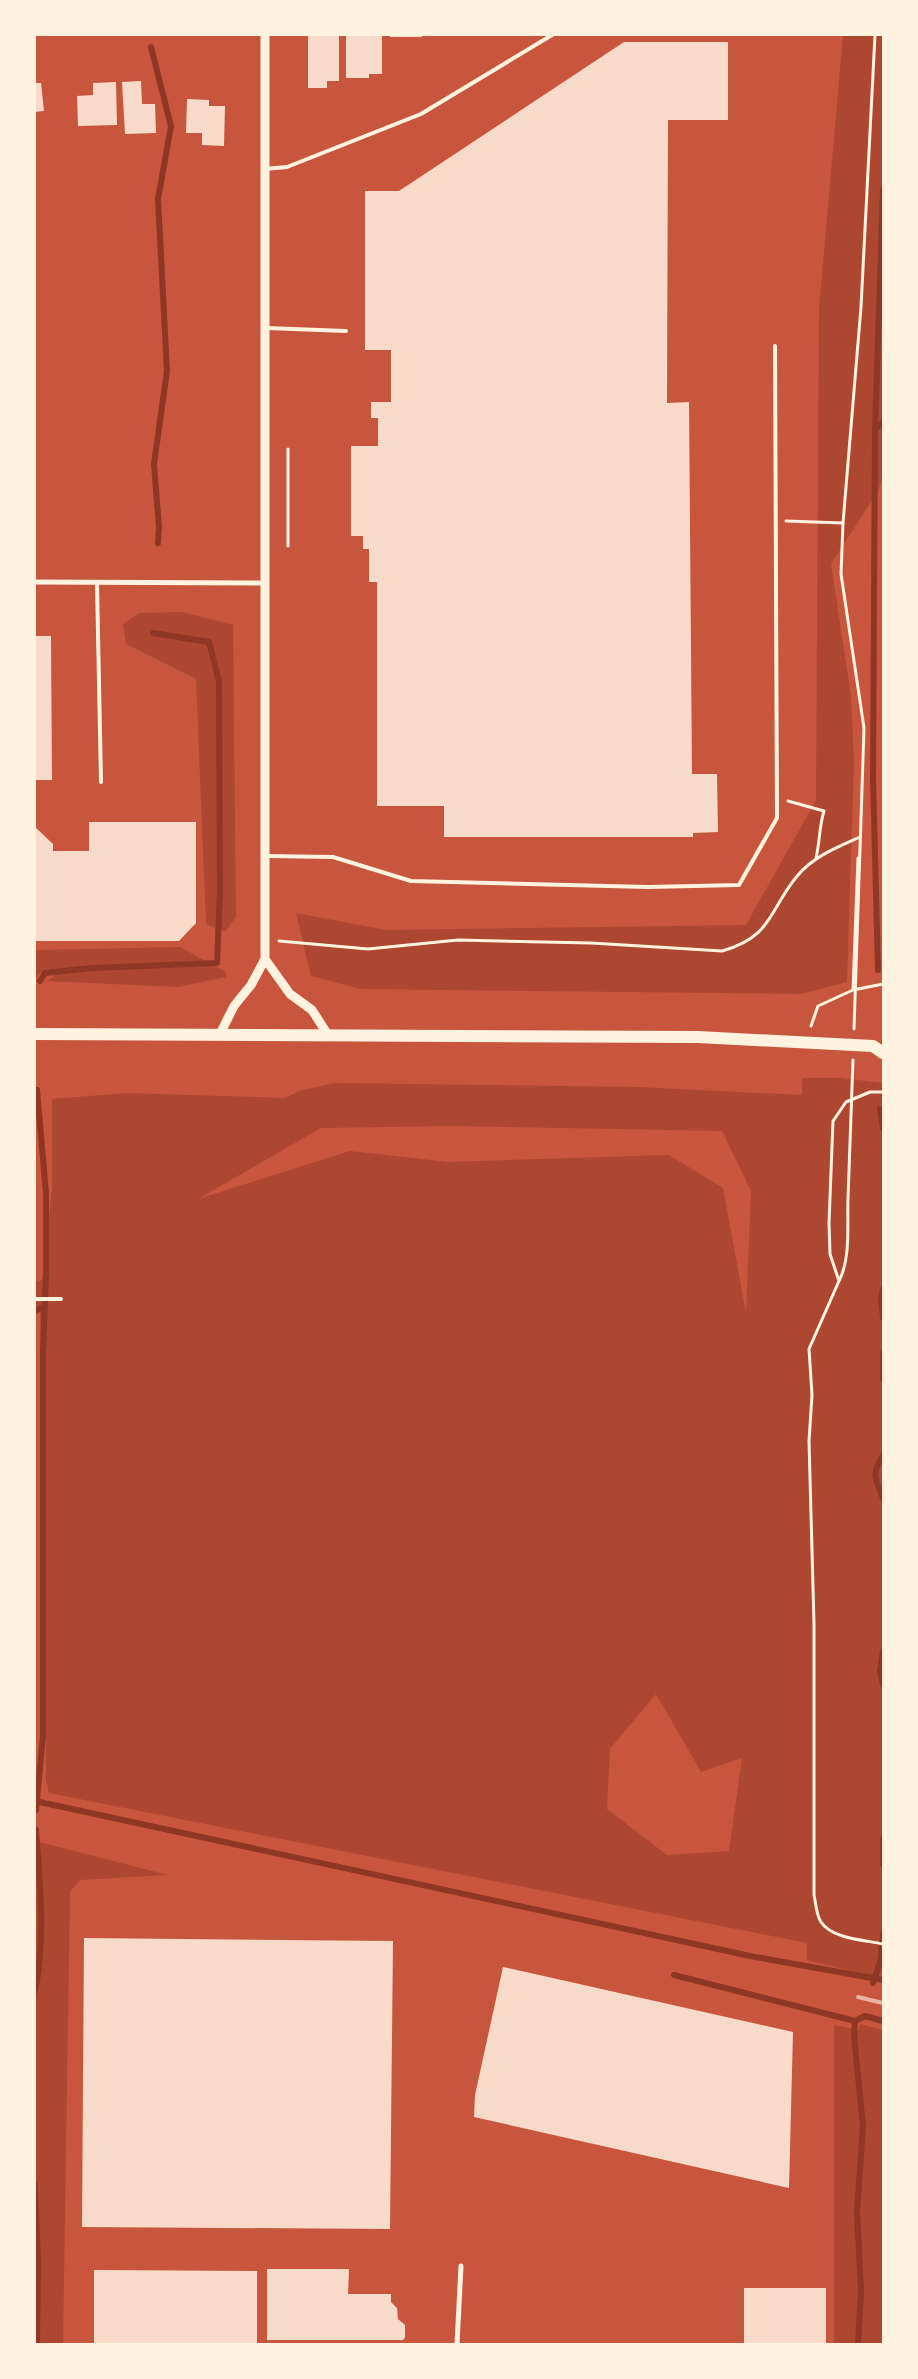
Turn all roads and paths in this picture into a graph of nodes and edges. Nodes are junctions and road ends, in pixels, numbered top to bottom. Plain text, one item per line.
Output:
1 (266, 35) edge
2 (552, 35) edge
3 (875, 35) edge
4 (265, 169) junction
5 (266, 328) junction
6 (346, 331) dead end
7 (775, 346) dead end
8 (288, 449) dead end
9 (776, 521) junction
10 (842, 523) junction
11 (288, 546) dead end
12 (35, 582) edge
13 (97, 583) junction
14 (265, 584) junction
15 (101, 782) dead end
16 (777, 798) junction
17 (860, 839) junction
18 (266, 856) junction
19 (816, 858) junction
20 (265, 940) junction
21 (265, 959) junction
22 (883, 984) edge
23 (853, 990) junction
24 (35, 1034) edge
25 (220, 1034) junction
26 (328, 1035) junction
27 (805, 1042) junction
28 (880, 1047) edge
29 (883, 1092) edge
30 (847, 1230) dead end
31 (839, 1282) junction
32 (35, 1299) edge
33 (60, 1299) dead end
34 (883, 1944) edge
35 (461, 2266) dead end
36 (457, 2344) edge

1 - 4 street
2 - 4 lane
3 - 10 path
4 - 5 street
5 - 6 lane
5 - 14 street
7 - 9 lane
8 - 11 path
9 - 10 path
9 - 16 lane
10 - 17 path
12 - 13 street
13 - 14 street
13 - 15 lane
14 - 18 street
16 - 18 lane
16 - 19 path
17 - 19 path
17 - 23 path
18 - 20 street
19 - 20 path
20 - 21 street
21 - 25 street
21 - 26 street
22 - 23 path
23 - 27 path
24 - 25 main road
25 - 26 main road
26 - 27 main road
27 - 28 main road
29 - 31 path
30 - 31 path
31 - 34 path
32 - 33 lane
35 - 36 street

